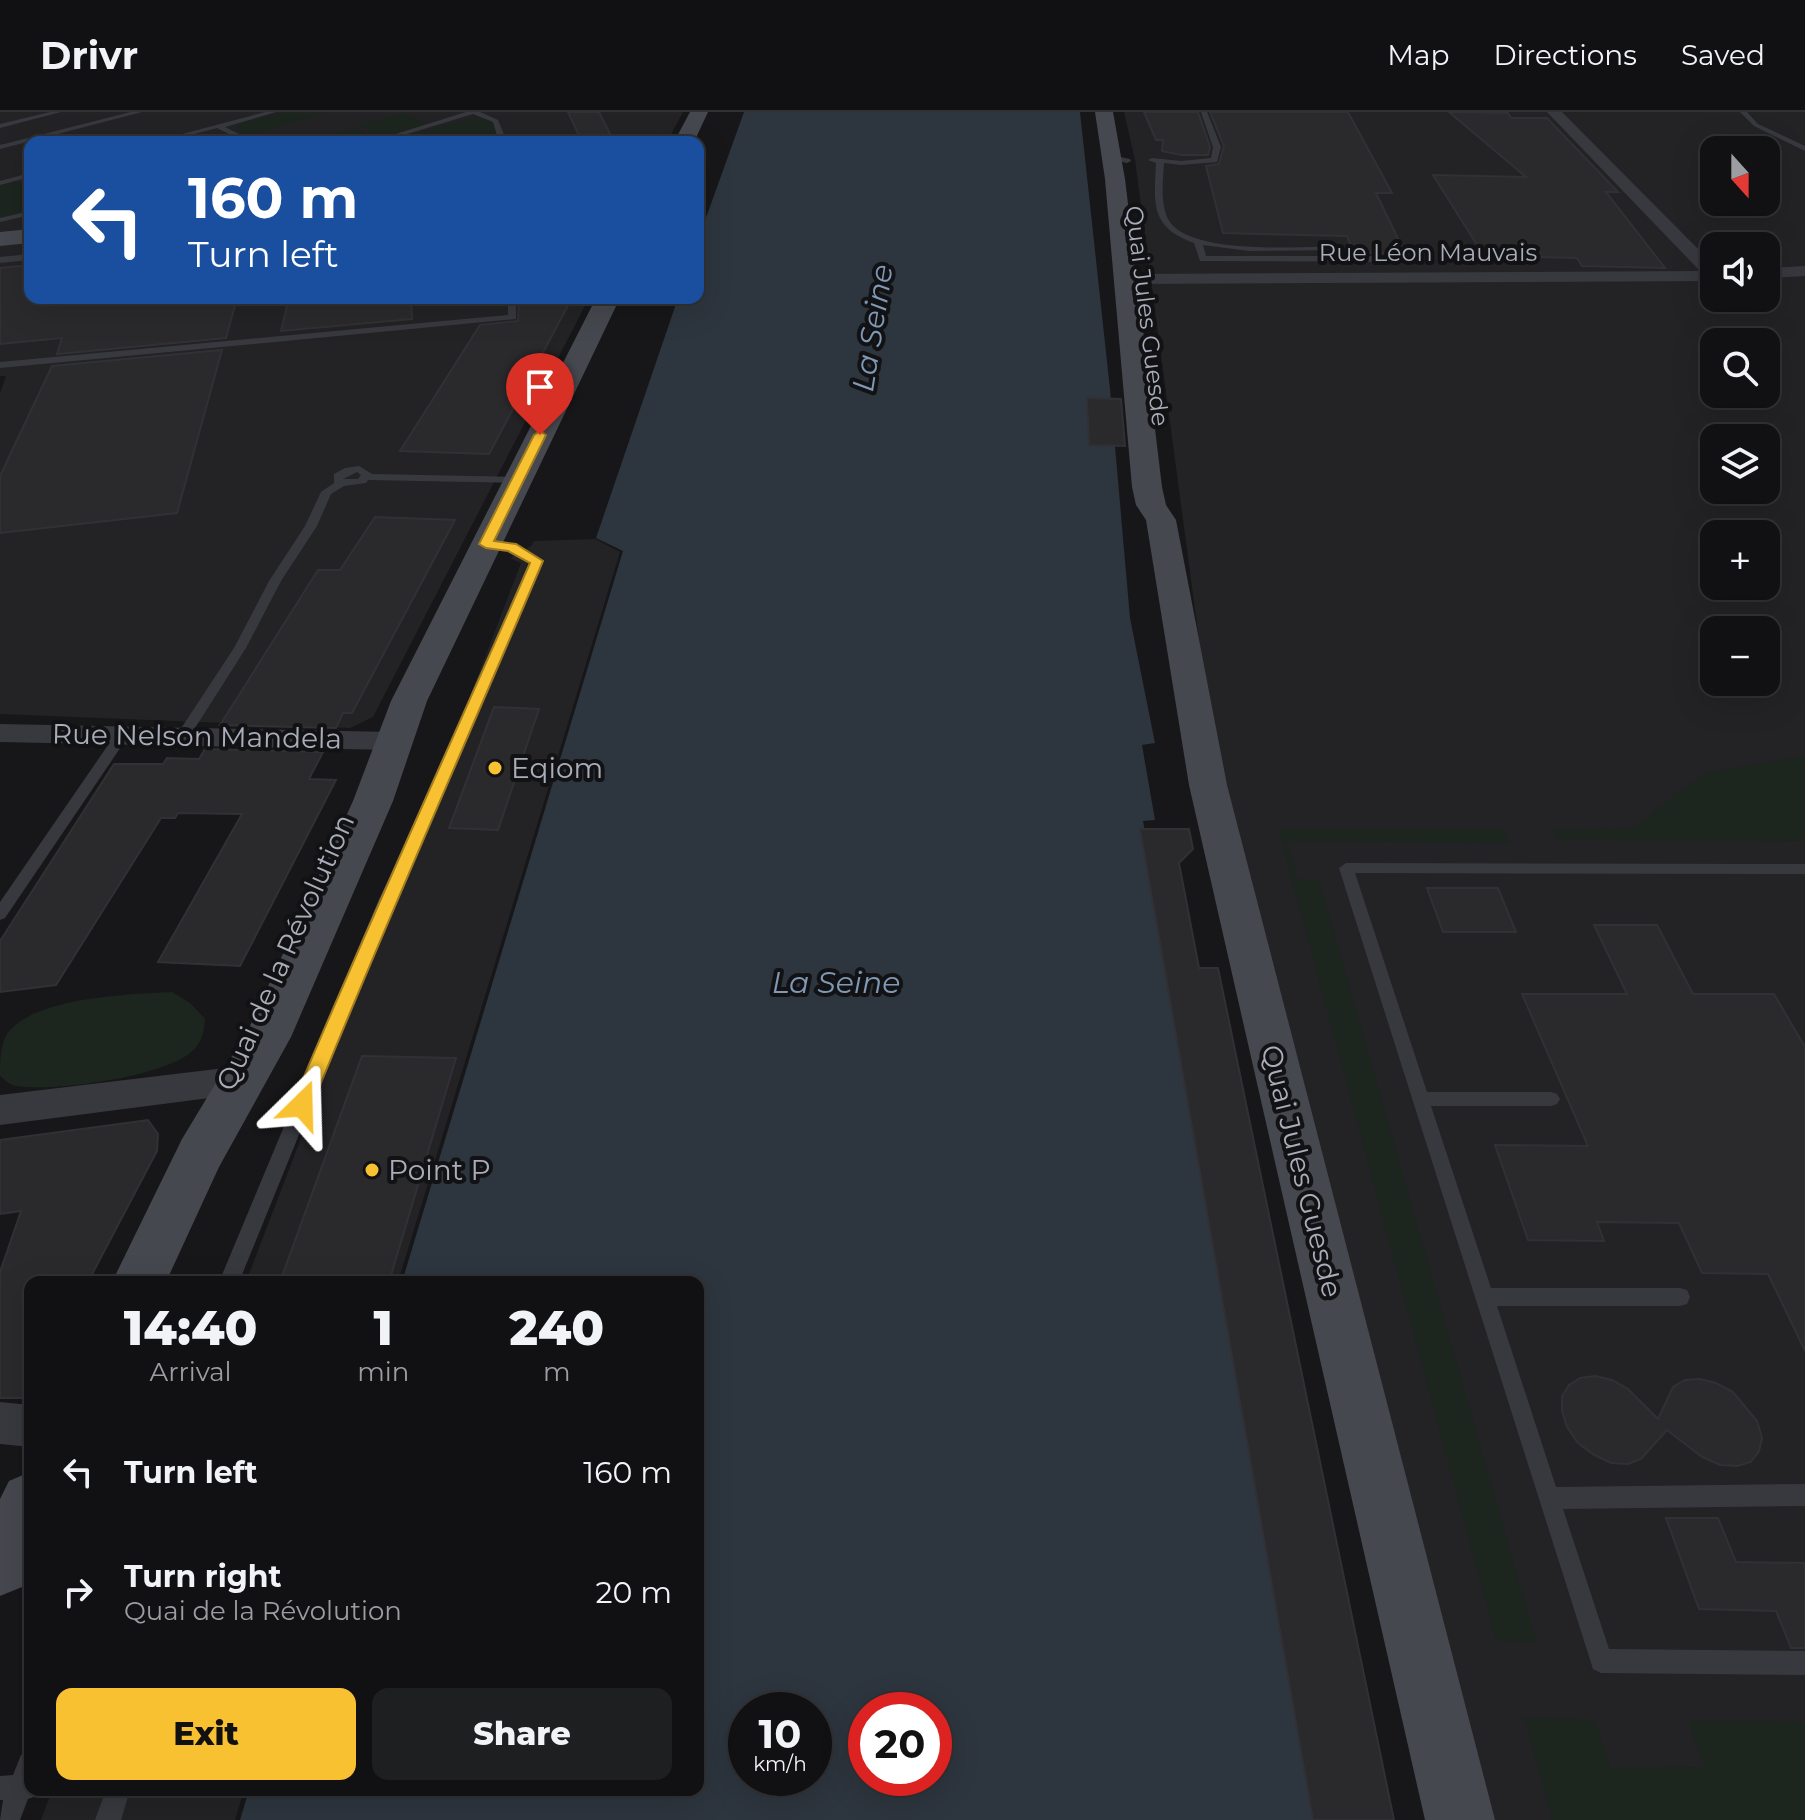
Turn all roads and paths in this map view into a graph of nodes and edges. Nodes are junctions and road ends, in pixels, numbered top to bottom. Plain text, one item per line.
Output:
1 (58, 112) edge
2 (139, 112) edge
3 (273, 112) edge
4 (426, 112) edge
5 (474, 112) edge
6 (699, 112) edge
7 (1104, 112) edge
8 (1115, 112) edge
9 (1204, 112) edge
10 (1554, 112) edge
11 (1743, 112) edge
12 (448, 121) junction
13 (0, 126) edge
14 (218, 126) junction
15 (44, 136) edge
16 (179, 136) edge
17 (239, 136) edge
18 (395, 136) edge
19 (501, 136) edge
20 (687, 136) edge
21 (24, 141) edge
22 (0, 147) edge
23 (1805, 149) edge
24 (1137, 160) junction
25 (24, 177) edge
26 (0, 183) edge
27 (24, 214) edge
28 (0, 220) edge
29 (22, 239) edge
30 (1198, 243) junction
31 (1347, 248) dead end
32 (1427, 251) dead end
33 (0, 260) edge
34 (1700, 261) edge
35 (1805, 271) edge
36 (1780, 272) edge
37 (1700, 275) edge
38 (1134, 279) junction
39 (512, 304) edge
40 (605, 304) edge
41 (0, 365) edge
42 (518, 480) junction
43 (486, 544) junction
44 (0, 733) edge
45 (122, 735) junction
46 (183, 736) junction
47 (390, 750) junction
48 (1803, 872) edge
49 (0, 914) edge
50 (225, 1082) junction
51 (1420, 1099) junction
52 (1551, 1099) dead end
53 (0, 1110) edge
54 (200, 1154) junction
55 (142, 1276) edge
56 (231, 1276) edge
57 (1484, 1297) junction
58 (1680, 1297) dead end
59 (0, 1423) edge
60 (24, 1425) edge
61 (1805, 1495) edge
62 (1548, 1498) junction
63 (1805, 1663) edge
64 (17, 1788) edge
65 (116, 1796) edge
66 (7, 1820) edge
67 (108, 1820) edge
68 (1460, 1820) edge

1 - 13 lane
2 - 15 lane
3 - 14 lane
4 - 12 lane
5 - 12 lane
5 - 19 lane
6 - 20 main road
7 - 24 main road, Quai Jules Guesde
8 - 24 main road, Quai Jules Guesde
9 - 24 lane
10 - 34 street
11 - 23 lane
12 - 18 lane
14 - 16 lane
14 - 17 lane
21 - 22 lane
24 - 30 lane
24 - 38 main road, Quai Jules Guesde
25 - 26 lane
27 - 28 lane
29 - 33 lane
30 - 31 lane
30 - 32 lane
35 - 36 street
37 - 38 street, Rue Léon Mauvais
38 - 68 main road, Quai Jules Guesde
39 - 41 lane
40 - 42 main road, Quai de la Révolution
42 - 43 main road, Quai de la Révolution
42 - 46 lane
43 - 47 main road, Quai de la Révolution
43 - 56 lane
44 - 45 street, Rue Nelson Mandela
45 - 46 street, Rue Nelson Mandela
45 - 49 lane
46 - 47 street, Rue Nelson Mandela
47 - 50 main road, Quai de la Révolution
47 - 54 main road, Quai de la Révolution
48 - 51 lane
50 - 53 street
50 - 54 main road, Quai de la Révolution
51 - 52 lane
51 - 57 lane
54 - 55 main road, Quai de la Révolution
57 - 58 lane
57 - 62 lane
59 - 60 street
61 - 62 lane
62 - 63 lane
64 - 66 lane
65 - 67 lane

